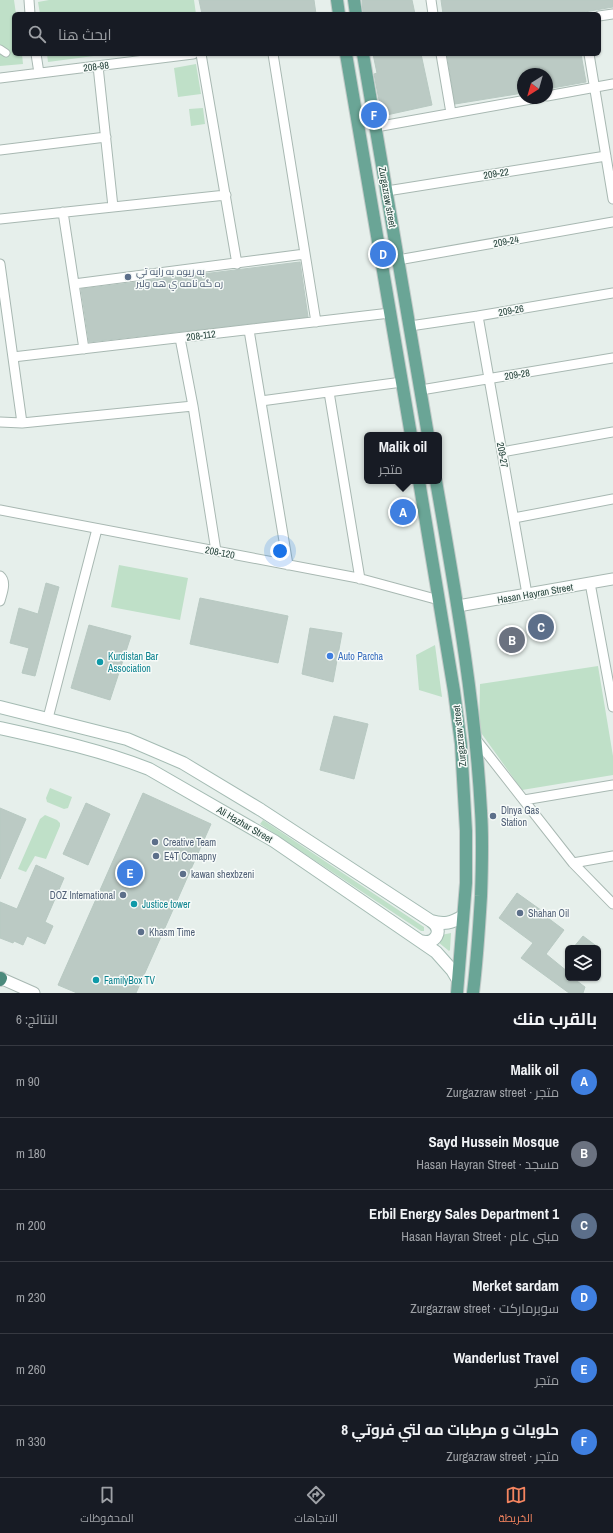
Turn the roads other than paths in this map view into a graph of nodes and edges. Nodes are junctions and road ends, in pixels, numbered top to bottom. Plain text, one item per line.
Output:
1 (28, 0) edge
2 (337, 0) edge
3 (354, 0) edge
4 (431, 0) edge
5 (30, 12) edge
6 (339, 12) edge
7 (356, 12) edge
8 (433, 12) edge
9 (613, 14) edge
10 (601, 16) edge
11 (36, 56) edge
12 (177, 56) edge
13 (201, 56) edge
14 (274, 56) edge
15 (346, 56) edge
16 (363, 56) edge
17 (441, 56) edge
18 (588, 56) edge
19 (98, 66) junction
20 (39, 73) junction
21 (0, 78) edge
22 (613, 84) edge
23 (594, 88) junction
24 (553, 95) edge
25 (517, 101) edge
26 (451, 113) junction
27 (376, 127) junction
28 (106, 137) junction
29 (0, 150) edge
30 (606, 156) junction
31 (382, 166) junction
32 (365, 169) junction
33 (386, 191) junction
34 (226, 195) junction
35 (613, 199) edge
36 (113, 207) junction
37 (63, 212) junction
38 (0, 219) edge
39 (613, 222) edge
40 (305, 254) junction
41 (398, 260) junction
42 (0, 264) edge
43 (237, 264) junction
44 (74, 284) junction
45 (613, 293) edge
46 (390, 314) junction
47 (478, 316) junction
48 (316, 322) junction
49 (410, 326) junction
50 (250, 330) junction
51 (180, 338) junction
52 (84, 349) junction
53 (13, 357) junction
54 (613, 358) edge
55 (489, 378) junction
56 (402, 382) junction
57 (421, 390) junction
58 (329, 392) junction
59 (261, 401) junction
60 (193, 406) junction
61 (0, 422) edge
62 (22, 423) junction
63 (410, 432) edge
64 (428, 432) edge
65 (613, 432) edge
66 (502, 452) junction
67 (420, 484) edge
68 (437, 484) edge
69 (613, 499) edge
70 (0, 510) edge
71 (514, 518) junction
72 (97, 529) junction
73 (216, 551) junction
74 (288, 565) junction
75 (0, 576) edge
76 (360, 579) junction
77 (613, 579) edge
78 (590, 583) junction
79 (527, 594) junction
80 (439, 600) junction
81 (0, 602) edge
82 (458, 606) junction
83 (0, 707) edge
84 (613, 707) edge
85 (48, 718) junction
86 (0, 728) edge
87 (474, 736) junction
88 (613, 785) edge
89 (524, 800) junction
90 (613, 856) edge
91 (573, 863) junction
92 (613, 904) edge
93 (463, 916) junction
94 (431, 921) junction
95 (420, 940) junction
96 (0, 979) edge
97 (458, 980) junction
98 (34, 993) edge
99 (457, 993) edge
100 (473, 993) edge

1 - 5 street
2 - 6 main road
3 - 7 main road
4 - 8 street
9 - 10 street
11 - 20 street
12 - 19 street, 208-98
13 - 34 street
14 - 40 street
15 - 32 main road, Zurgazraw street
16 - 27 main road, Zurgazraw street
17 - 26 street
18 - 23 street
19 - 20 street, 208-98
19 - 28 street
20 - 21 street, 208-98
22 - 23 street
23 - 24 street
23 - 30 street
25 - 26 street
26 - 27 street
27 - 31 main road, Zurgazraw street
28 - 29 street
28 - 36 street
30 - 33 street, 209-22
30 - 35 street
31 - 32 main road
31 - 33 main road, Zurgazraw street
32 - 46 main road, Zurgazraw street
33 - 41 main road, Zurgazraw street
34 - 36 street
34 - 43 street
36 - 37 street
37 - 38 street
37 - 44 street
39 - 41 street, 209-24
40 - 43 street
40 - 48 street
41 - 49 main road, Zurgazraw street
42 - 53 street
43 - 44 street
44 - 52 street
45 - 47 street, 209-26
46 - 48 street, 208-112
46 - 56 main road, Zurgazraw street
47 - 49 street, 209-26
47 - 55 street, 209-27
48 - 50 street, 208-112
49 - 57 main road, Zurgazraw street
50 - 51 street, 208-112
50 - 59 street
51 - 52 street, 208-112
51 - 60 street
52 - 53 street, 208-112
53 - 62 street
54 - 55 street, 209-28
55 - 57 street, 209-28
55 - 66 street, 209-27
56 - 58 street
56 - 63 main road, Zurgazraw street
57 - 64 main road, Zurgazraw street
58 - 59 street
58 - 76 street
59 - 74 street
60 - 62 street
60 - 73 street
61 - 62 street
65 - 66 street
66 - 71 street, 209-27
67 - 80 main road, Zurgazraw street
68 - 82 main road, Zurgazraw street
69 - 71 street
70 - 72 street, 208-120
71 - 79 street, 209-27
72 - 73 street, 208-120
72 - 85 street
73 - 74 street, 208-120
74 - 76 street, 208-120
75 - 81 street
76 - 80 street, 208-120
77 - 78 street, Hasan Hayran Street
78 - 79 street, Hasan Hayran Street
78 - 84 street
79 - 82 street, Hasan Hayran Street
80 - 93 main road, Zurgazraw street
82 - 87 main road, Zurgazraw street
83 - 85 main road, Ali Hazhar Street
85 - 94 main road, Ali Hazhar Street
86 - 95 main road, Ali Hazhar Street
87 - 89 street
87 - 100 main road, Zurgazraw street
88 - 89 street
89 - 91 street
90 - 91 street
91 - 92 street
93 - 94 main road, Ali Hazhar Street
93 - 97 main road, Zurgazraw street
94 - 95 main road
95 - 97 main road, Ali Hazhar Street
96 - 98 street
97 - 99 main road, Zurgazraw street

